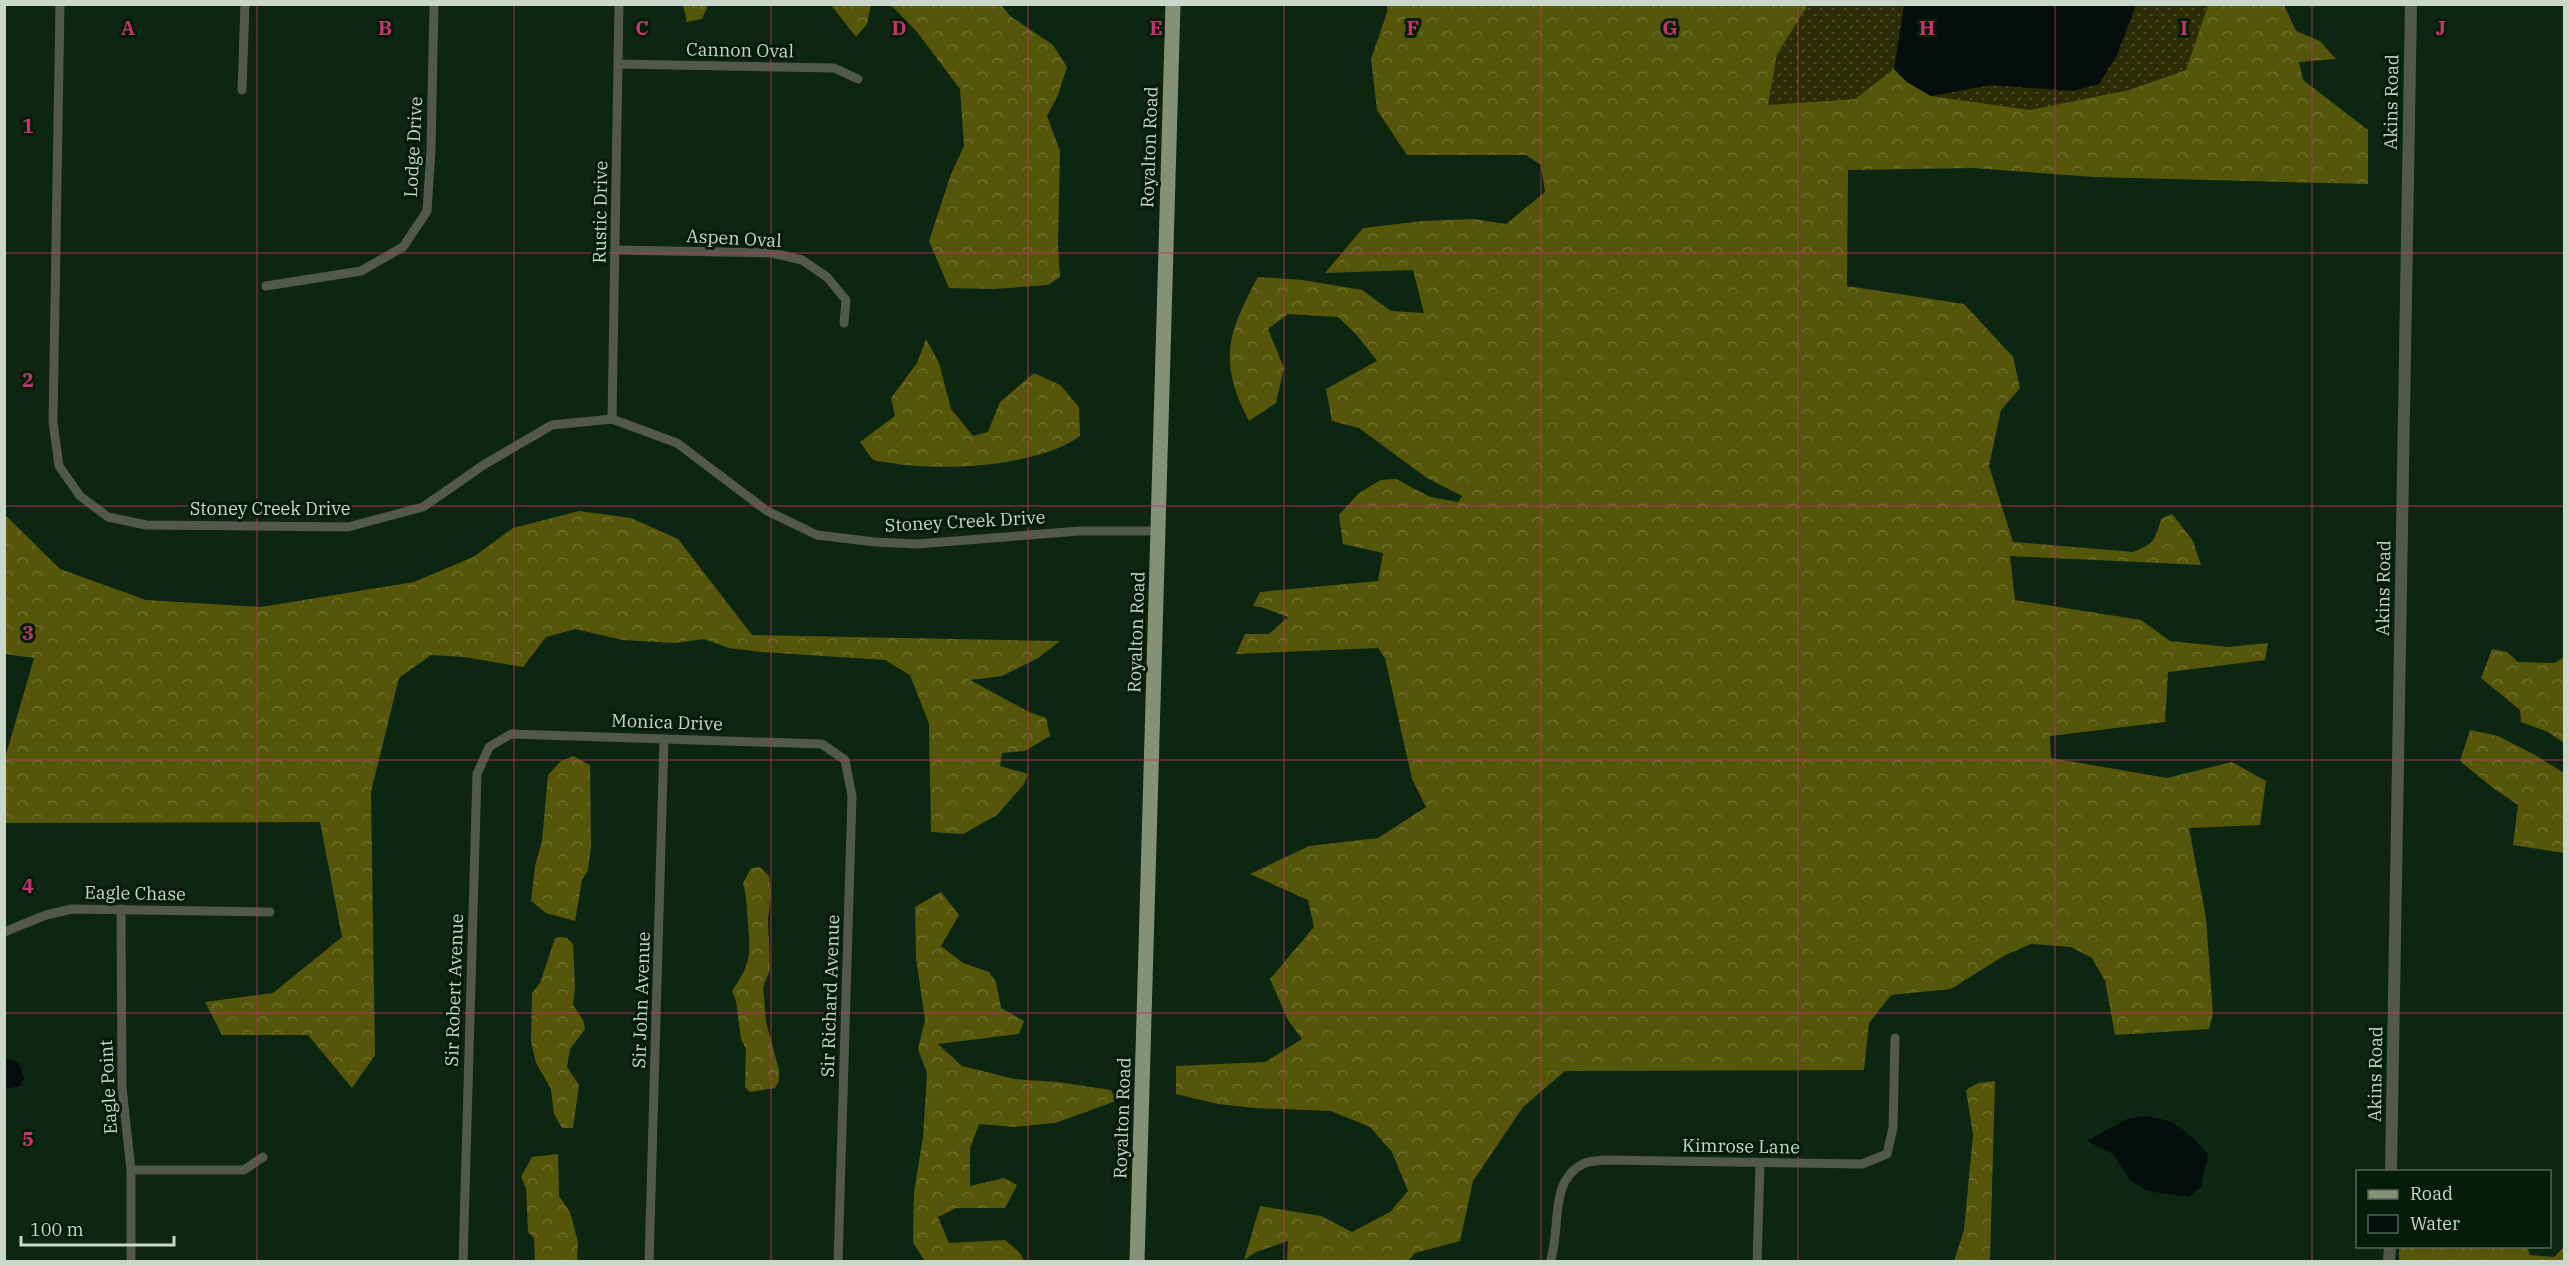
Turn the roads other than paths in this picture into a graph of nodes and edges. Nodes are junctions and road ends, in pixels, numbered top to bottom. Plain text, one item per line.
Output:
1 (60, 4) edge
2 (244, 4) edge
3 (434, 4) edge
4 (619, 4) edge
5 (1173, 4) edge
6 (2411, 4) edge
7 (619, 64) junction
8 (858, 79) dead end
9 (242, 90) dead end
10 (616, 250) junction
11 (266, 286) dead end
12 (844, 323) dead end
13 (612, 420) junction
14 (1158, 531) junction
15 (511, 734) joint
16 (664, 739) junction
17 (822, 744) joint
18 (121, 909) junction
19 (270, 912) dead end
20 (4, 932) edge
21 (1895, 1038) dead end
22 (263, 1156) dead end
23 (1760, 1164) junction
24 (131, 1170) junction
25 (2391, 1170) edge
26 (131, 1262) edge
27 (463, 1262) edge
28 (649, 1262) edge
29 (838, 1262) edge
30 (1137, 1262) edge
31 (1550, 1262) edge
32 (1757, 1262) edge

1 - 13 street, Stoney Creek Drive
2 - 9 street
3 - 11 street, Lodge Drive
4 - 7 street, Rustic Drive
5 - 14 main road, Royalton Road
6 - 25 street, Akins Road
7 - 8 street, Cannon Oval
7 - 10 street, Rustic Drive
10 - 12 street, Aspen Oval
10 - 13 street, Rustic Drive
13 - 14 street, Stoney Creek Drive
14 - 30 main road, Royalton Road
15 - 16 street, Monica Drive
15 - 27 street, Sir Robert Avenue
16 - 17 street, Monica Drive
16 - 28 street, Sir John Avenue
17 - 29 street, Sir Richard Avenue
18 - 19 street, Eagle Chase
18 - 20 street, Eagle Chase
18 - 24 street, Eagle Point
21 - 23 street, Kimrose Lane
22 - 24 street
23 - 31 street, Kimrose Lane
23 - 32 street
24 - 26 street, Eagle Point

